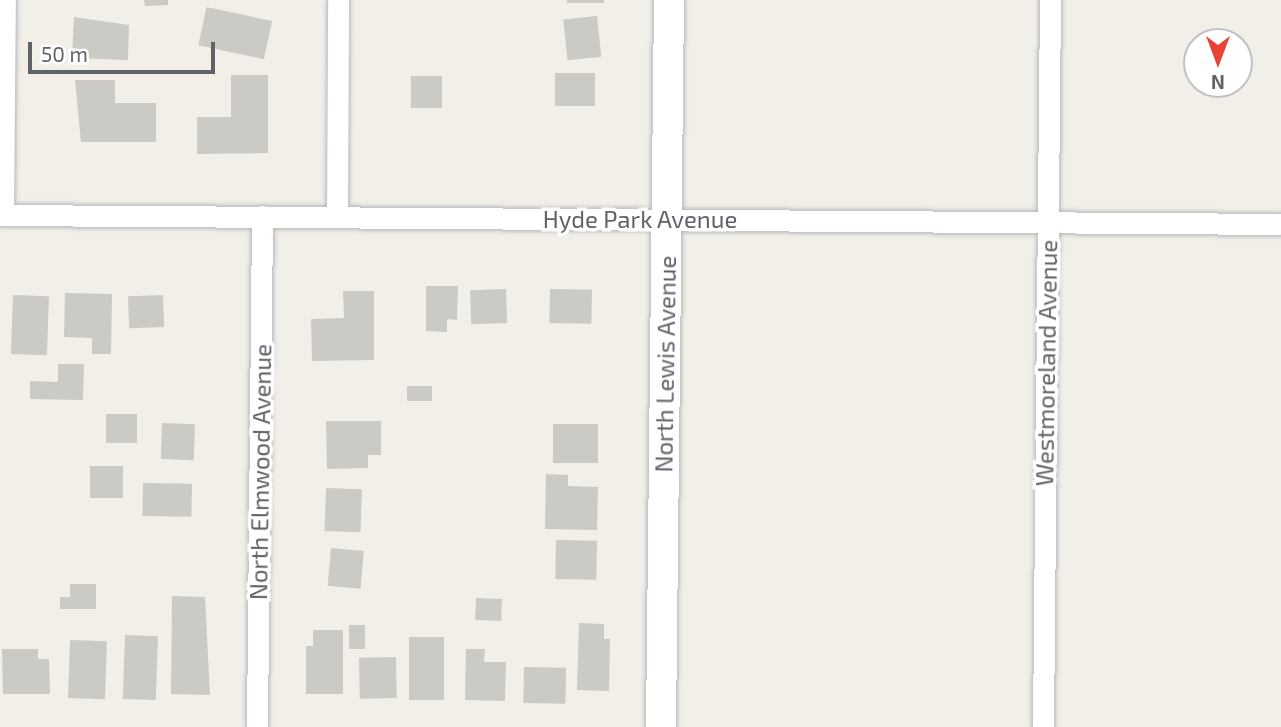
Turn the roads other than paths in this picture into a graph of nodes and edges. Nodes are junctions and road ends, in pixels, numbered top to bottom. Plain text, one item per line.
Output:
1 (5, 0) edge
2 (338, 0) edge
3 (669, 0) edge
4 (1050, 0) edge
5 (1, 215) edge
6 (262, 216) junction
7 (337, 217) junction
8 (666, 220) junction
9 (1048, 222) junction
10 (1281, 224) edge
11 (257, 727) edge
12 (661, 727) edge
13 (1043, 727) edge

1 - 5 street
2 - 7 street
3 - 8 main road, North Lewis Avenue
4 - 9 street, Westmoreland Avenue
5 - 6 street, Hyde Park Avenue
6 - 7 street, Hyde Park Avenue
6 - 11 street, North Elmwood Avenue
7 - 8 street, Hyde Park Avenue
8 - 9 street, Hyde Park Avenue
8 - 12 main road, North Lewis Avenue
9 - 10 street, Hyde Park Avenue
9 - 13 street, Westmoreland Avenue

